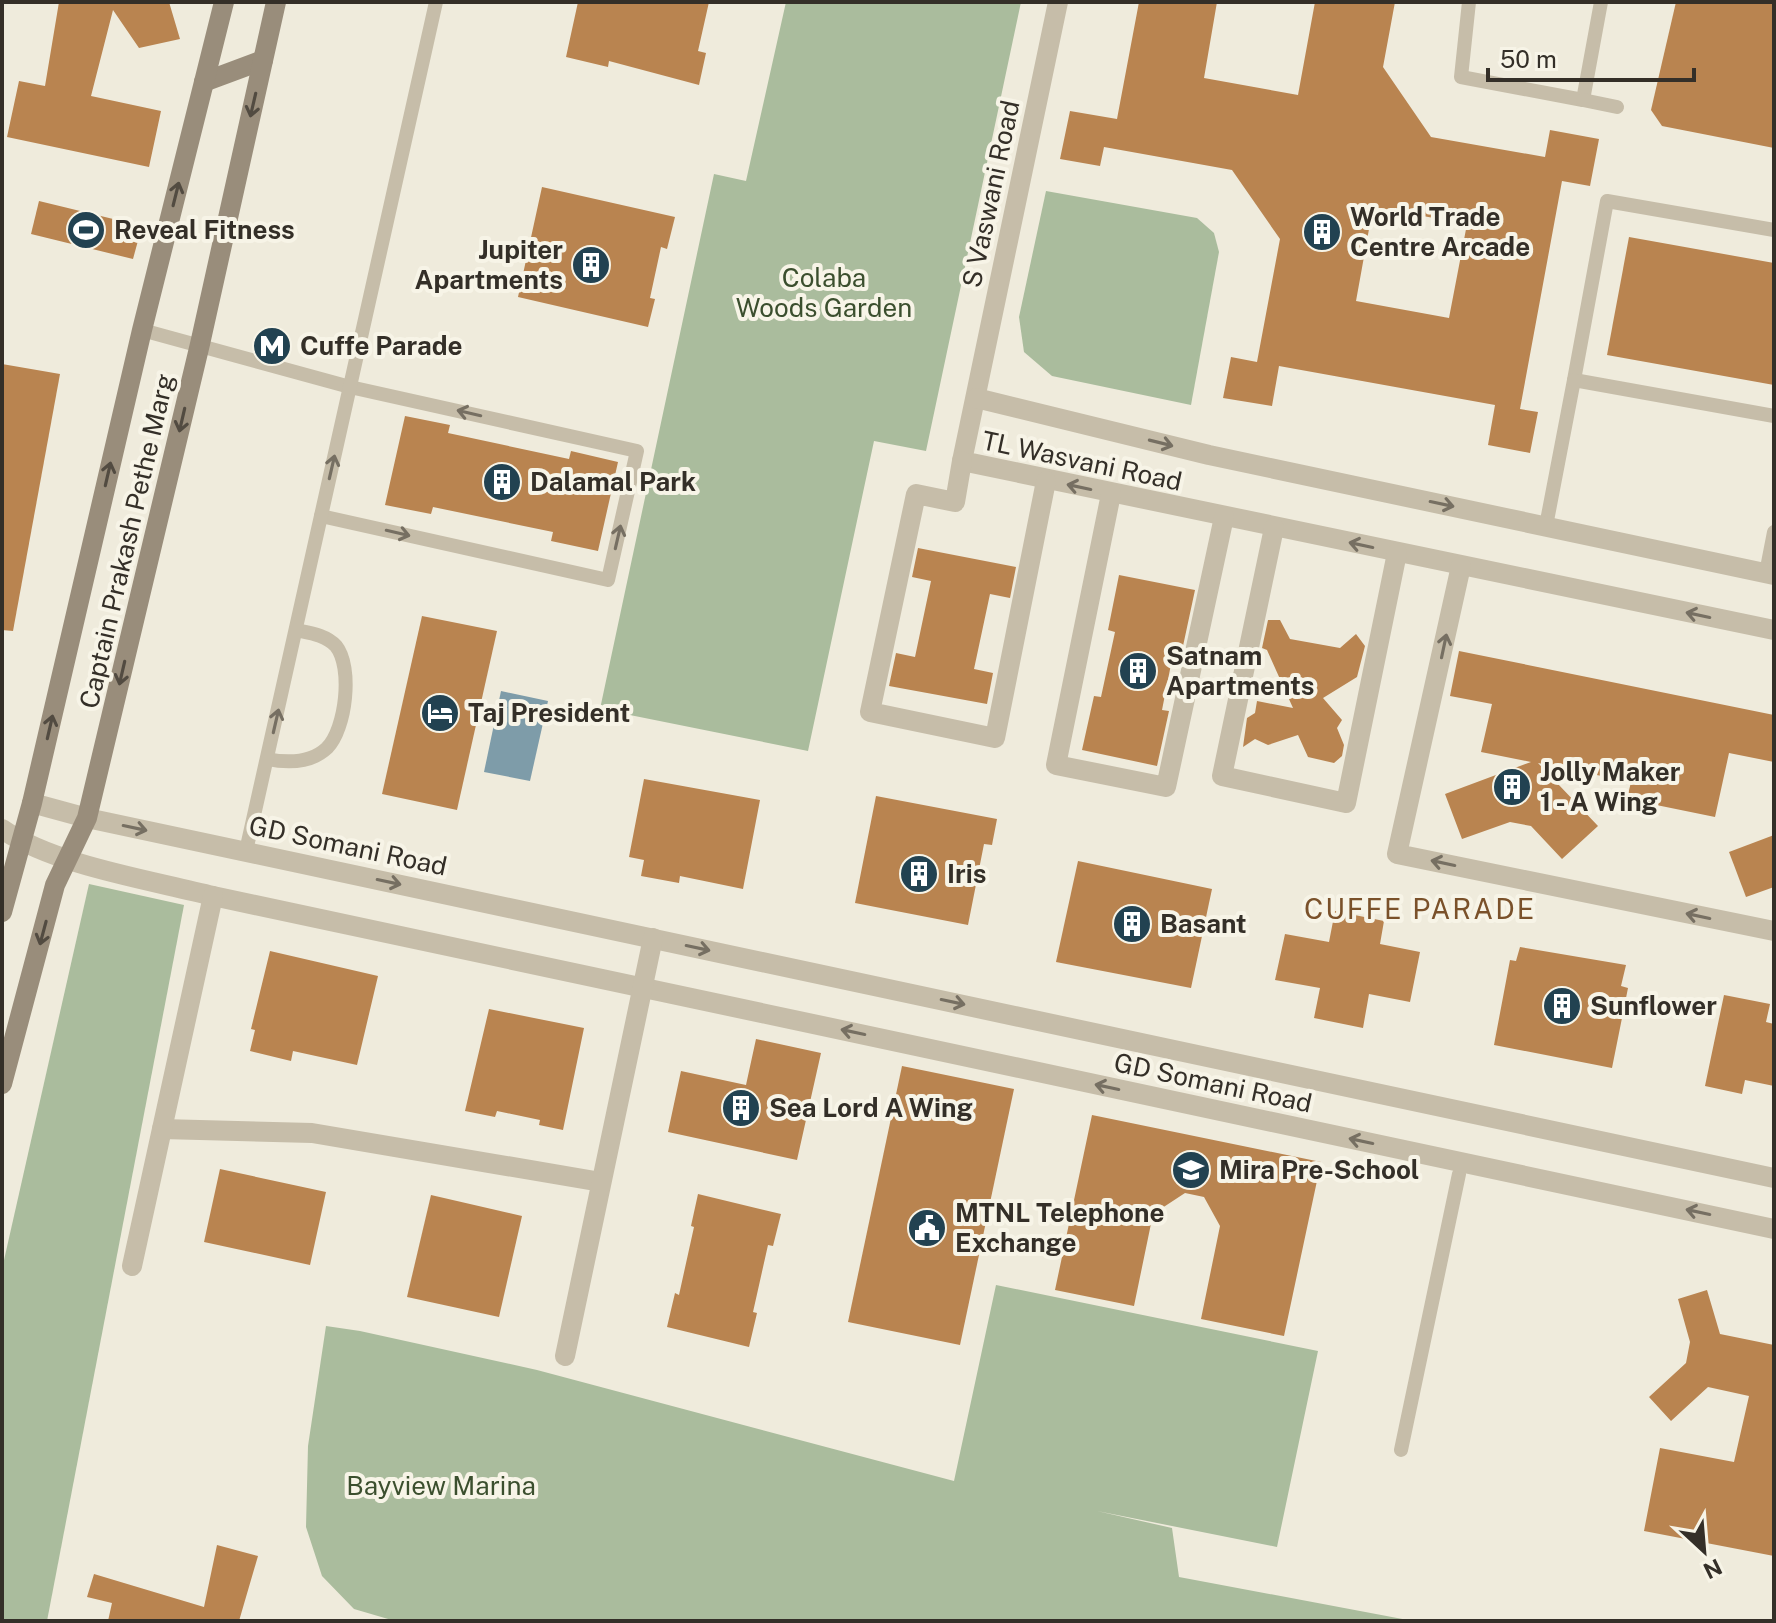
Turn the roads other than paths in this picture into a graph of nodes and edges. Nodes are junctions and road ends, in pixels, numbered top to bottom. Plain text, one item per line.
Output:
1 (224, 2) edge
2 (276, 2) edge
3 (436, 2) edge
4 (1058, 2) edge
5 (1469, 2) edge
6 (1601, 2) edge
7 (263, 60) junction
8 (204, 82) junction
9 (1583, 100) junction
10 (1617, 107) dead end
11 (1774, 230) edge
12 (142, 330) junction
13 (200, 344) junction
14 (1574, 380) junction
15 (350, 387) junction
16 (976, 398) junction
17 (1774, 416) edge
18 (962, 461) junction
19 (1046, 481) junction
20 (1111, 494) junction
21 (321, 516) junction
22 (1224, 517) junction
23 (1546, 526) junction
24 (1274, 528) junction
25 (1774, 532) edge
26 (1397, 553) junction
27 (1461, 566) junction
28 (1770, 574) edge
29 (296, 630) junction
30 (1774, 630) edge
31 (267, 759) junction
32 (32, 803) junction
33 (87, 818) junction
34 (2, 829) edge
35 (21, 843) junction
36 (246, 851) junction
37 (69, 860) junction
38 (213, 896) junction
39 (2, 912) edge
40 (1774, 931) edge
41 (653, 938) junction
42 (642, 988) junction
43 (2, 1084) edge
44 (162, 1129) junction
45 (1460, 1168) junction
46 (1774, 1178) edge
47 (601, 1182) junction
48 (1774, 1229) edge
49 (132, 1266) dead end
50 (565, 1356) dead end
51 (1401, 1450) dead end

1 - 8 main road, Captain Prakash Pethe Marg
2 - 7 main road, Captain Prakash Pethe Marg
3 - 15 lane
4 - 16 street, S Vaswani Road
5 - 9 lane
6 - 9 lane
7 - 8 main road
7 -> 13 main road, Captain Prakash Pethe Marg
12 -> 8 main road, Captain Prakash Pethe Marg
9 - 10 lane
11 - 14 lane
12 - 13 lane
32 -> 12 main road, Captain Prakash Pethe Marg
13 - 15 lane
13 -> 33 main road, Captain Prakash Pethe Marg
14 - 17 lane
14 - 23 lane
21 -> 15 lane
21 -> 15 lane
16 - 18 street, TL Wasvani Road
16 -> 23 street, TL Wasvani Road
18 - 19 street, TL Wasvani Road
18 - 19 street
20 -> 19 street, TL Wasvani Road
20 - 22 street, TL Wasvani Road
20 - 22 street
21 - 29 lane
22 - 24 street, TL Wasvani Road
23 - 28 street, TL Wasvani Road
26 -> 24 street, TL Wasvani Road
24 - 26 street
25 - 28 lane
26 - 27 street, TL Wasvani Road
30 -> 27 street, TL Wasvani Road
40 -> 27 street
31 -> 29 lane
29 - 31 lane
31 - 36 lane
32 - 33 street, GD Somani Road
32 - 35 main road, Captain Prakash Pethe Marg
33 -> 36 street, GD Somani Road
33 - 37 main road, Captain Prakash Pethe Marg
34 - 35 street, GD Somani Road
35 - 37 street, GD Somani Road
35 - 39 main road, Captain Prakash Pethe Marg
36 -> 41 street, GD Somani Road
37 - 38 street, GD Somani Road
37 -> 43 main road, Captain Prakash Pethe Marg
38 - 42 street, GD Somani Road
38 - 44 street
41 - 42 street
41 -> 46 street, GD Somani Road
45 -> 42 street, GD Somani Road
42 - 47 street
44 - 47 street
44 - 49 street
48 -> 45 street, GD Somani Road
45 - 51 lane
47 - 50 street

